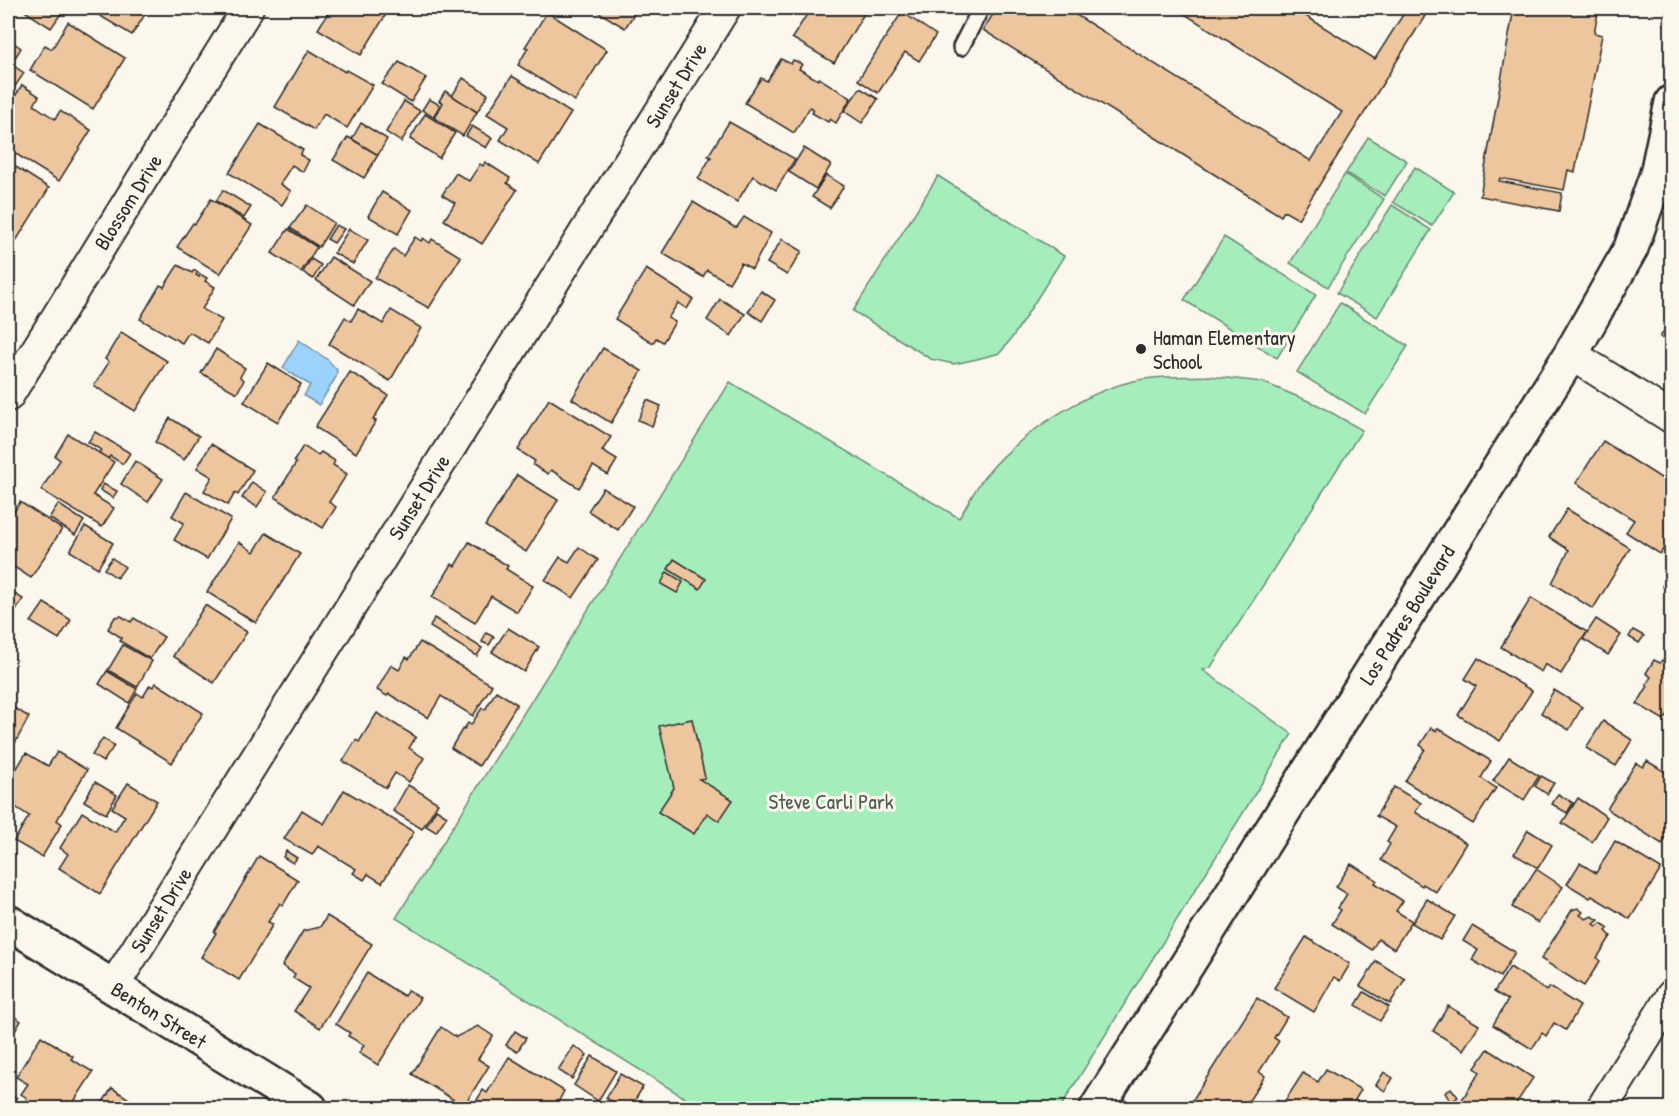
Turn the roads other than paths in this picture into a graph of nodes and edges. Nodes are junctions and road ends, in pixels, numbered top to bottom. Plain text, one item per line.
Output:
1 (248, 8) edge
2 (725, 8) edge
3 (981, 8) edge
4 (961, 47) dead end
5 (1671, 102) edge
6 (1571, 354) junction
7 (8, 396) edge
8 (1671, 418) edge
9 (8, 922) edge
10 (113, 987) junction
11 (1671, 995) edge
12 (310, 1108) edge
13 (1097, 1108) edge
14 (1602, 1108) edge

1 - 7 street, Blossom Drive
2 - 10 street, Sunset Drive
3 - 4 lane
5 - 6 street, Los Padres Boulevard
6 - 8 street
6 - 13 street, Los Padres Boulevard
9 - 10 street, Benton Street
10 - 12 street, Benton Street
11 - 14 street

